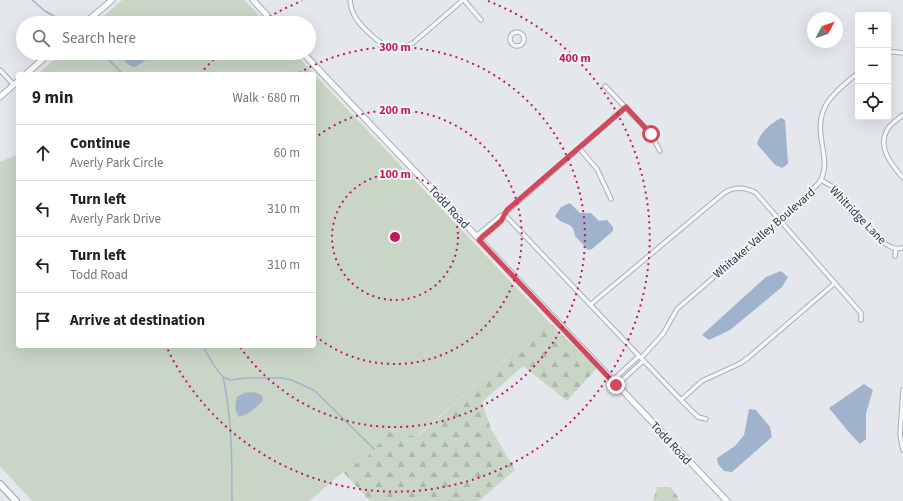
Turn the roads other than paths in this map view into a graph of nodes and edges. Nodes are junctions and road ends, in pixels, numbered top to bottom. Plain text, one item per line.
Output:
1 (112, 0) edge
2 (253, 0) edge
3 (350, 0) edge
4 (463, 0) edge
5 (93, 16) edge
6 (268, 16) edge
7 (481, 20) dead end
8 (891, 52) edge
9 (903, 53) edge
10 (42, 60) edge
11 (310, 60) edge
12 (0, 70) edge
13 (28, 72) edge
14 (855, 76) edge
15 (16, 83) edge
16 (606, 86) dead end
17 (0, 97) edge
18 (626, 107) junction
19 (903, 115) edge
20 (579, 148) junction
21 (660, 151) dead end
22 (903, 178) edge
23 (821, 180) junction
24 (611, 199) dead end
25 (504, 214) junction
26 (780, 220) junction
27 (478, 238) junction
28 (903, 248) edge
29 (896, 249) junction
30 (895, 256) dead end
31 (835, 283) junction
32 (590, 305) junction
33 (861, 320) dead end
34 (641, 358) junction
35 (614, 382) junction
36 (903, 390) edge
37 (681, 400) junction
38 (706, 419) dead end
39 (903, 450) edge
40 (0, 484) edge
41 (16, 501) edge
42 (726, 501) edge

1 - 5 street
2 - 6 street
3 - 4 street
4 - 7 street
8 - 9 street
10 - 13 street
11 - 27 street, Todd Road
12 - 15 street
14 - 23 street, Whitaker Valley Boulevard
15 - 17 street
16 - 18 street
18 - 20 street
18 - 21 street
19 - 22 street
20 - 24 street
20 - 25 street
23 - 26 street, Whitaker Valley Boulevard
23 - 29 street, Whitridge Lane
25 - 27 street
25 - 32 street
26 - 31 street
26 - 32 street
26 - 34 street, Whitaker Valley Boulevard
27 - 35 street, Todd Road
28 - 29 street
29 - 30 street
31 - 33 street
31 - 37 street
32 - 34 street
34 - 35 street, Whitaker Valley Boulevard
34 - 37 street
35 - 42 street, Todd Road
36 - 39 street
37 - 38 street
40 - 41 main road

